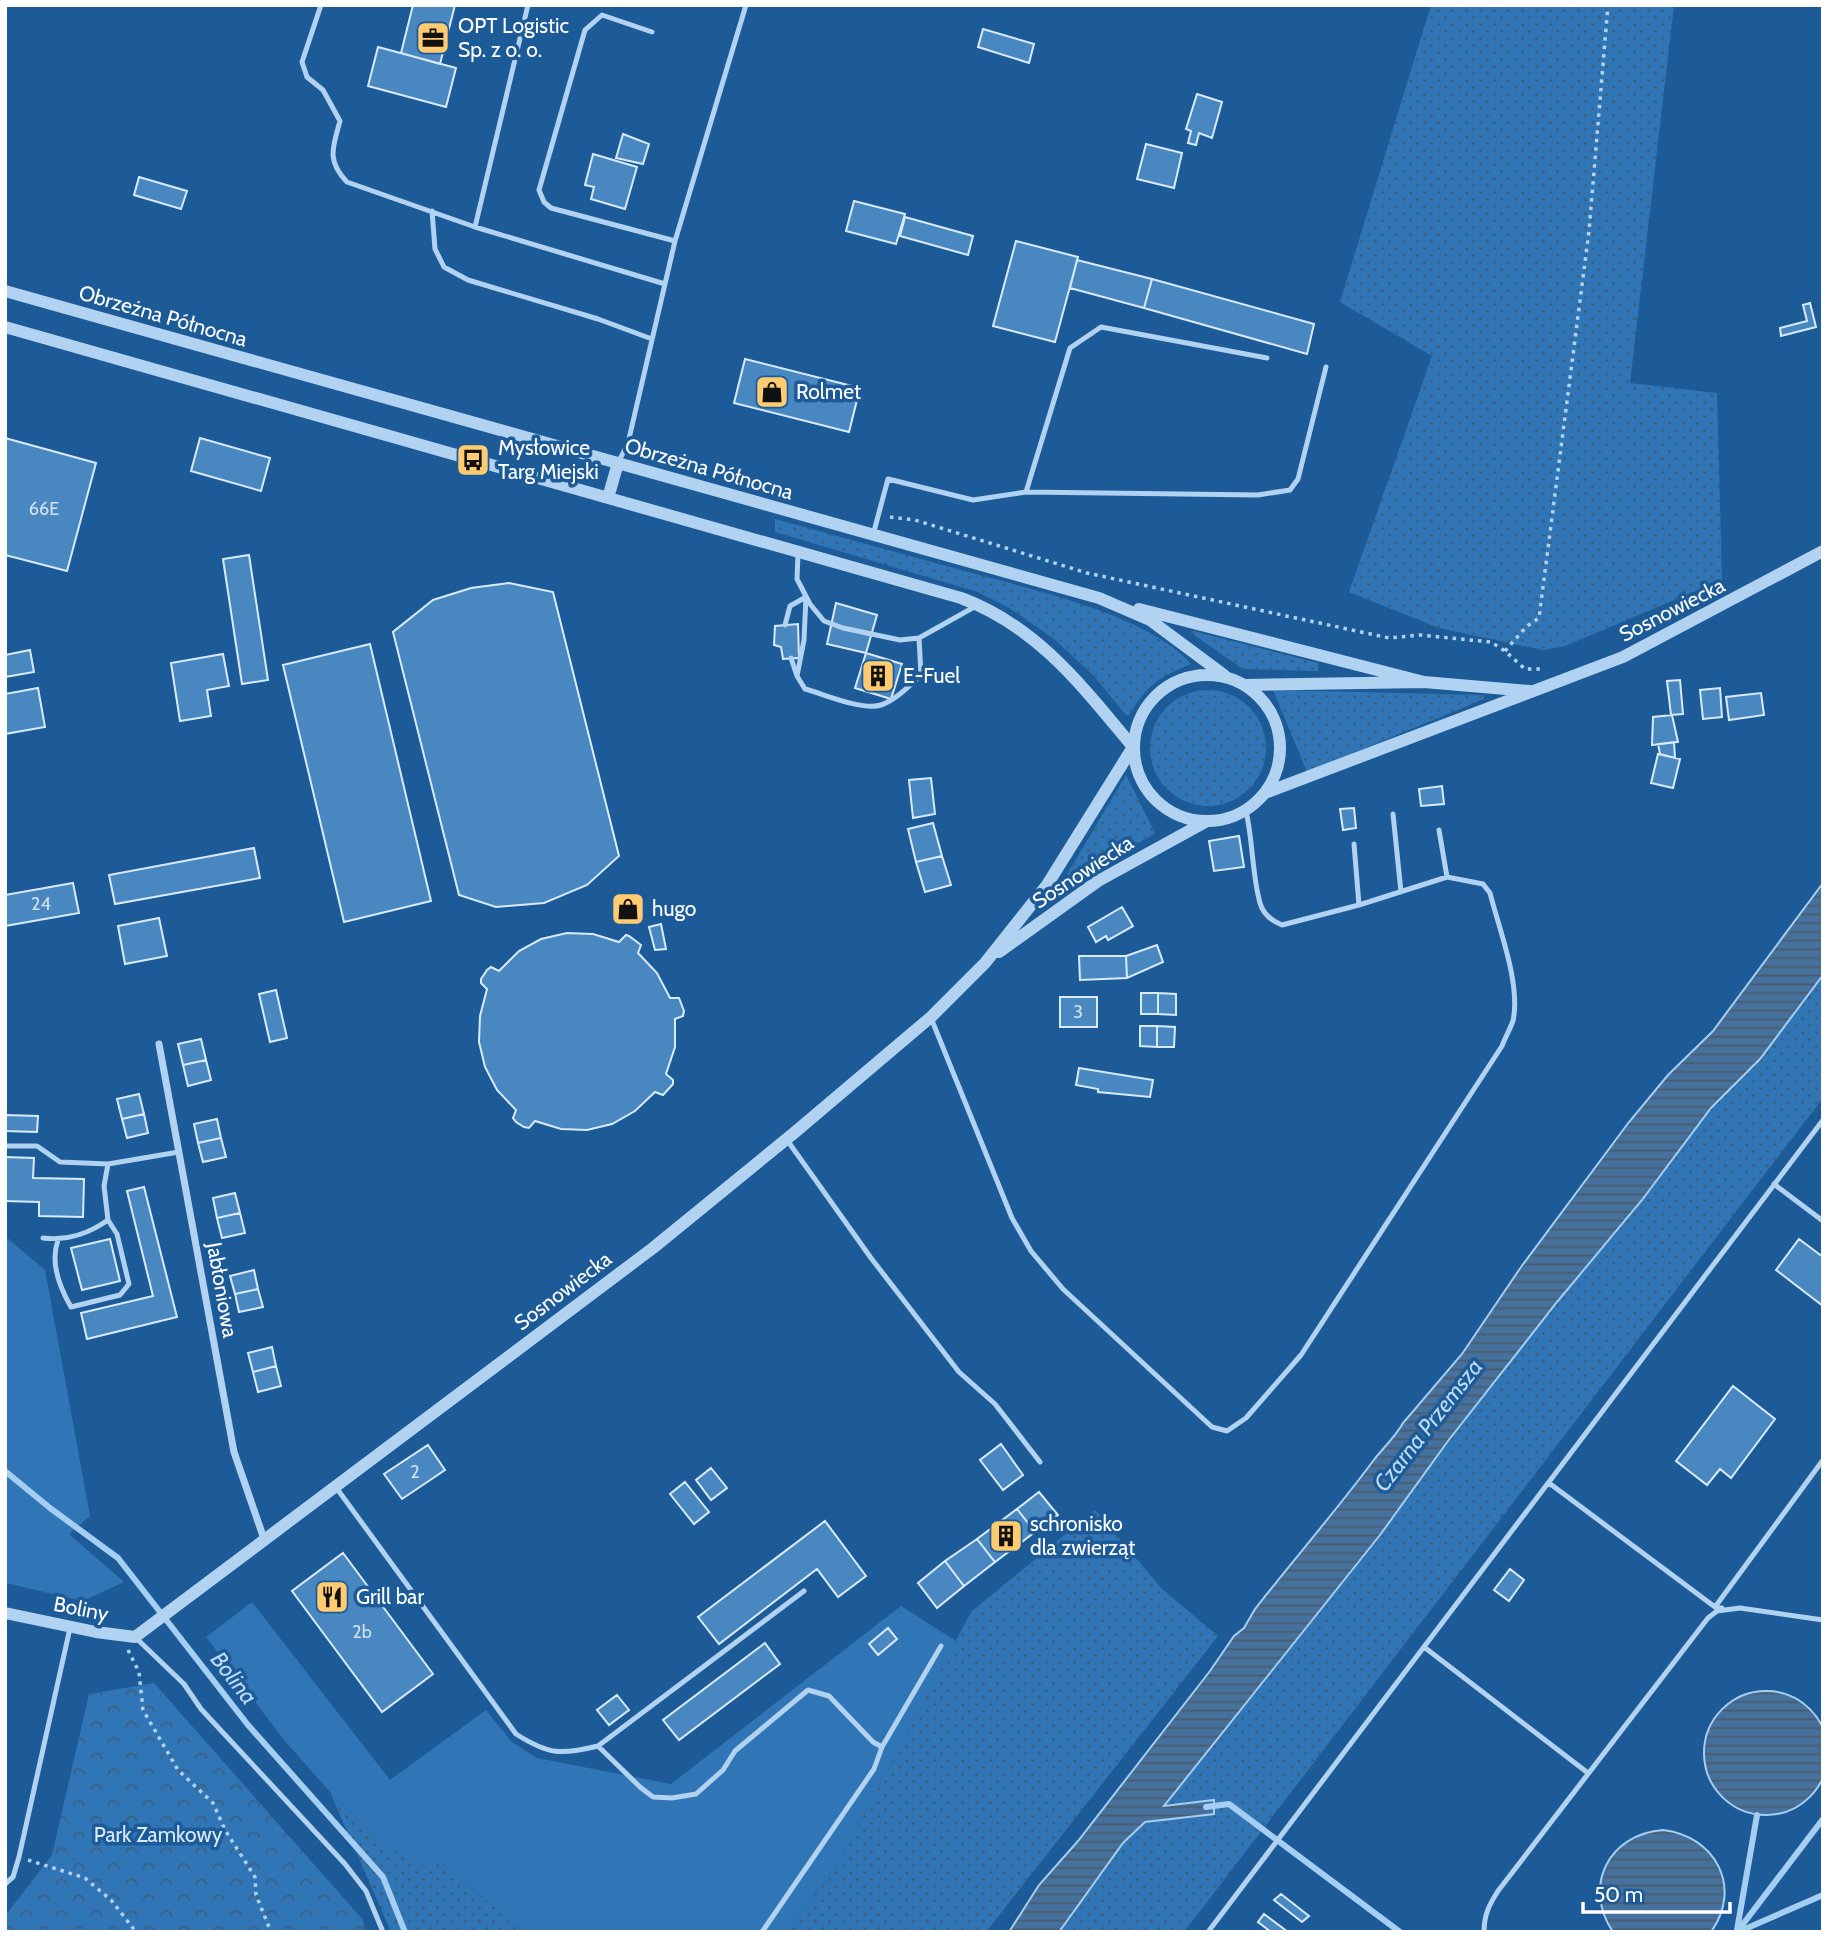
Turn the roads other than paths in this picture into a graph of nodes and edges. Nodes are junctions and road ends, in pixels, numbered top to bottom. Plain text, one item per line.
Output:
1 (321, 5) edge
2 (528, 5) edge
3 (746, 5) edge
4 (652, 32) dead end
5 (432, 211) junction
6 (475, 227) junction
7 (675, 241) junction
8 (665, 285) junction
9 (5, 291) edge
10 (5, 327) edge
11 (652, 339) junction
12 (1267, 358) dead end
13 (1326, 367) dead end
14 (618, 463) junction
15 (1026, 492) junction
16 (608, 498) junction
17 (873, 535) junction
18 (799, 551) junction
19 (1823, 551) edge
20 (806, 597) junction
21 (1099, 598) junction
22 (979, 605) junction
23 (785, 625) dead end
24 (919, 638) junction
25 (790, 658) dead end
26 (1224, 675) junction
27 (797, 676) junction
28 (1423, 682) junction
29 (1246, 685) junction
30 (1534, 691) junction
31 (1133, 747) junction
32 (1265, 793) junction
33 (1245, 811) junction
34 (1393, 814) dead end
35 (1208, 821) junction
36 (1439, 830) dead end
37 (1354, 844) dead end
38 (1447, 877) junction
39 (1401, 892) junction
40 (1359, 905) junction
41 (985, 963) junction
42 (931, 1017) junction
43 (159, 1044) dead end
44 (1823, 1120) edge
45 (787, 1140) junction
46 (5, 1146) edge
47 (178, 1152) junction
48 (108, 1164) junction
49 (1774, 1184) junction
50 (108, 1220) junction
51 (1823, 1221) edge
52 (43, 1238) dead end
53 (58, 1240) junction
54 (1823, 1460) edge
55 (1040, 1462) dead end
56 (1549, 1483) junction
57 (335, 1486) junction
58 (264, 1539) junction
59 (804, 1591) dead end
60 (1716, 1607) junction
61 (1727, 1609) junction
62 (5, 1613) edge
63 (1708, 1618) junction
64 (1823, 1620) edge
65 (70, 1627) junction
66 (147, 1629) joint
67 (135, 1637) junction
68 (941, 1646) dead end
69 (1424, 1647) junction
70 (598, 1746) junction
71 (882, 1747) junction
72 (1588, 1773) junction
73 (5, 1884) edge
74 (383, 1932) edge
75 (762, 1932) edge
76 (1208, 1932) edge
77 (1484, 1932) edge

1 - 5 lane
2 - 6 lane
3 - 7 lane
4 - 7 lane
5 - 6 lane
5 - 11 lane
6 - 8 lane
7 - 8 lane
8 - 11 lane
9 - 14 street, Obrzeżna Północna
10 - 16 street
11 - 14 lane
12 - 15 lane
13 - 15 lane
14 - 16 street
14 - 17 street, Obrzeżna Północna
15 - 17 lane
16 - 18 street
17 - 21 street, Obrzeżna Północna
18 - 20 lane
18 - 22 street
19 - 30 street, Sosnowiecka
20 - 23 lane
20 - 24 lane
20 - 27 lane
21 - 26 street, Obrzeżna Północna
21 - 28 street
22 - 24 lane
22 - 31 street
24 - 27 lane
25 - 27 lane
26 - 29 street, Sosnowiecka
26 - 31 street, Sosnowiecka
28 - 29 street, Sosnowiecka
28 - 30 street, Sosnowiecka
29 - 32 street, Sosnowiecka
30 - 32 street, Sosnowiecka
31 - 35 street, Sosnowiecka
31 - 41 street, Sosnowiecka
32 - 33 street, Sosnowiecka
33 - 35 street, Sosnowiecka
33 - 40 lane
34 - 39 lane
35 - 41 street, Sosnowiecka
36 - 38 lane
37 - 40 lane
38 - 39 lane
38 - 42 lane
39 - 40 lane
41 - 42 street, Sosnowiecka
42 - 45 street, Sosnowiecka
43 - 47 street, Jabłoniowa
44 - 49 lane
45 - 55 lane
45 - 57 street, Sosnowiecka
46 - 48 lane
47 - 48 lane
47 - 58 street, Jabłoniowa
48 - 50 lane
49 - 51 lane
49 - 56 lane
50 - 53 lane
50 - 53 lane
52 - 53 lane
54 - 60 lane
56 - 60 lane
56 - 69 lane
57 - 58 street, Sosnowiecka
57 - 70 lane
58 - 66 street, Sosnowiecka
59 - 70 lane
60 - 61 lane
60 - 63 lane
61 - 63 lane
61 - 64 lane
62 - 65 street, Boliny
63 - 72 lane
65 - 67 street, Boliny
65 - 73 lane
66 - 67 street, Boliny
67 - 74 lane
68 - 71 lane
69 - 72 lane
69 - 76 lane
70 - 71 lane
71 - 75 lane
72 - 77 lane

